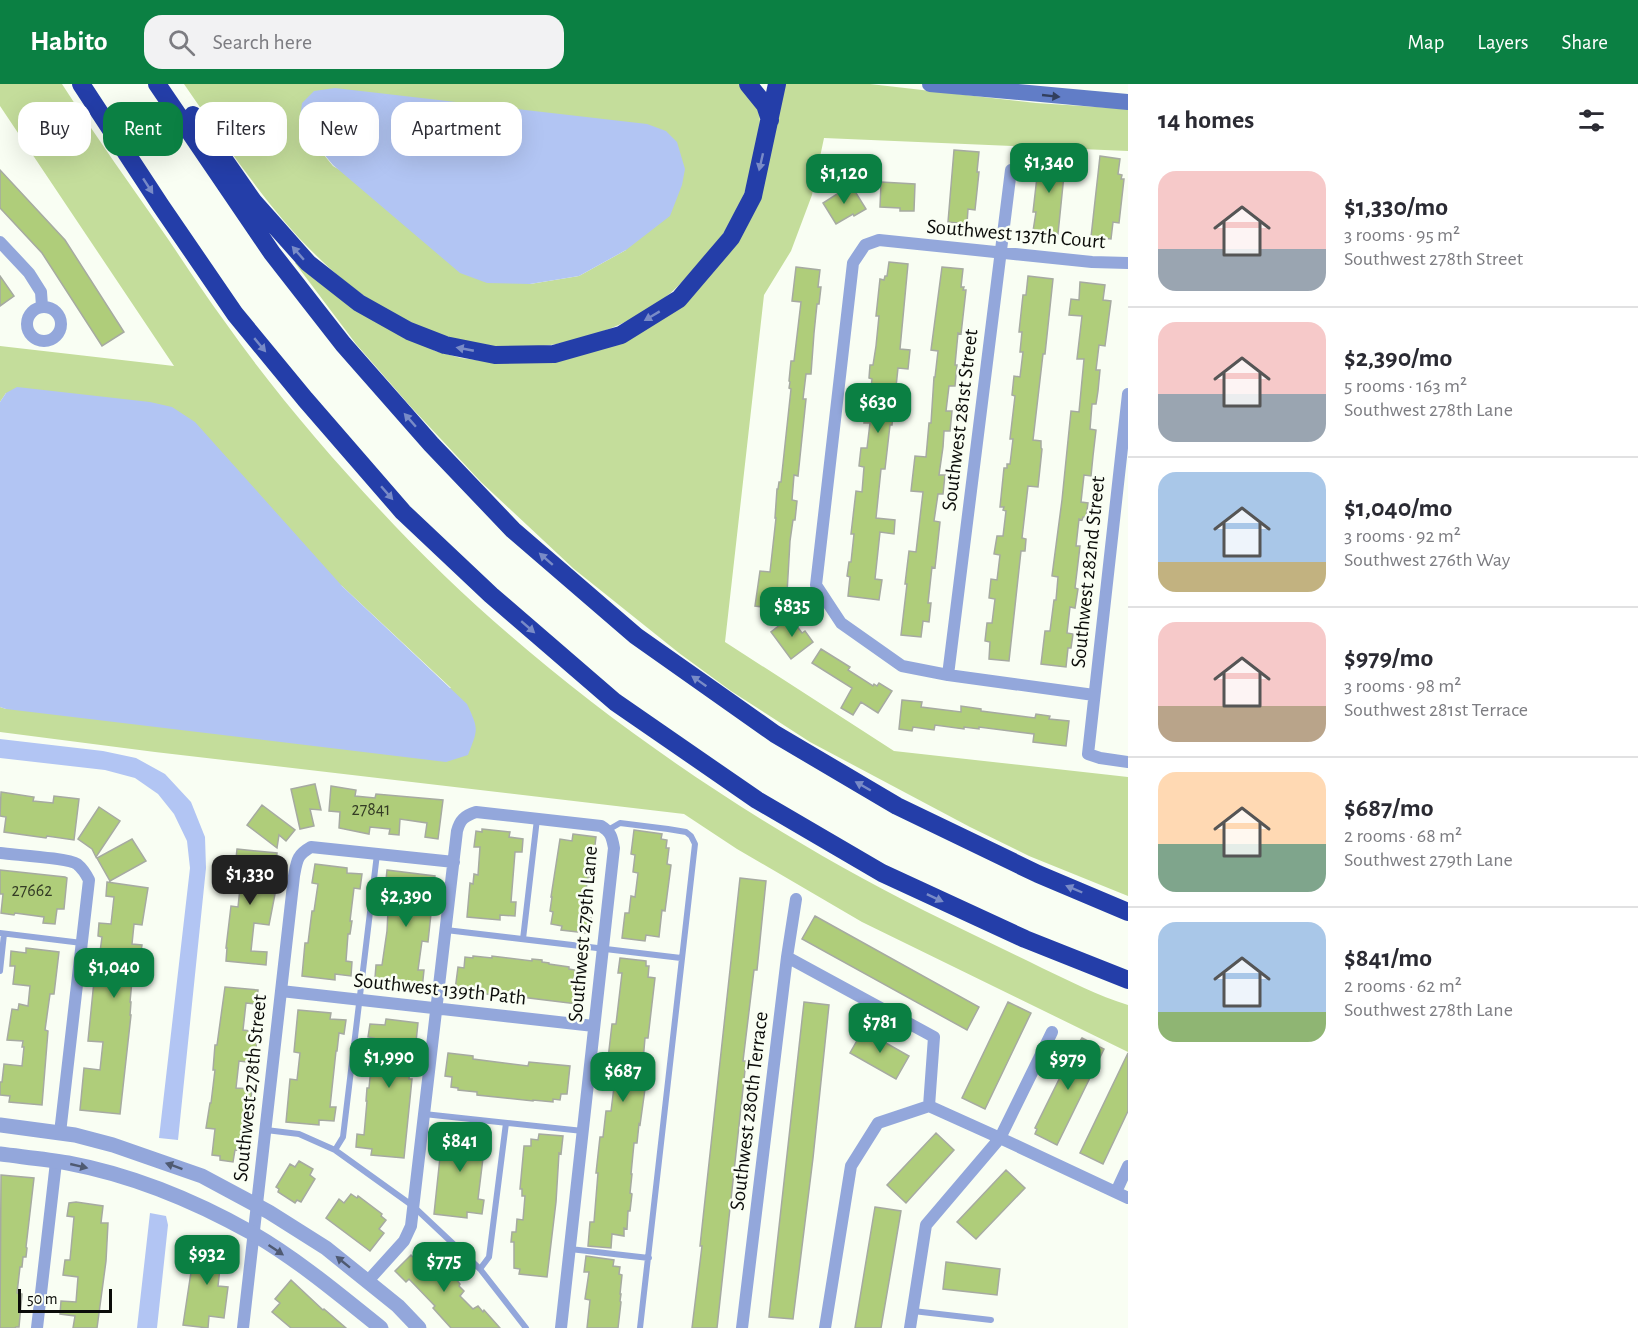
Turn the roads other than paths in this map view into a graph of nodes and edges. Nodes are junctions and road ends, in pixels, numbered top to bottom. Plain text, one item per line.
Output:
1 (81, 84) edge
2 (157, 84) edge
3 (171, 84) edge
4 (748, 84) edge
5 (777, 84) edge
6 (930, 84) edge
7 (1128, 102) edge
8 (770, 121) junction
9 (1011, 170) dead end
10 (1, 246) edge
11 (1000, 253) junction
12 (1128, 263) edge
13 (42, 306) dead end
14 (1128, 394) edge
15 (948, 675) junction
16 (1094, 695) junction
17 (1128, 762) edge
18 (537, 819) junction
19 (608, 830) junction
20 (0, 853) edge
21 (377, 854) junction
22 (454, 862) junction
23 (796, 899) dead end
24 (1128, 912) edge
25 (446, 930) junction
26 (2, 933) edge
27 (523, 939) junction
28 (82, 943) junction
29 (603, 948) junction
30 (787, 957) junction
31 (681, 958) junction
32 (0, 971) edge
33 (1128, 980) edge
34 (281, 992) junction
35 (360, 1000) junction
36 (436, 1009) junction
37 (594, 1026) junction
38 (1052, 1032) dead end
39 (929, 1106) junction
40 (424, 1114) junction
41 (506, 1123) junction
42 (0, 1125) edge
43 (266, 1130) junction
44 (583, 1131) junction
45 (60, 1133) junction
46 (1000, 1138) junction
47 (335, 1150) junction
48 (0, 1154) edge
49 (56, 1162) junction
50 (1128, 1166) edge
51 (1116, 1192) junction
52 (1128, 1198) edge
53 (256, 1205) junction
54 (413, 1206) junction
55 (254, 1234) junction
56 (570, 1249) junction
57 (649, 1258) junction
58 (480, 1269) junction
59 (367, 1282) junction
60 (912, 1311) junction
61 (991, 1320) dead end
62 (37, 1328) edge
63 (243, 1328) edge
64 (381, 1328) edge
65 (419, 1328) edge
66 (526, 1328) edge
67 (561, 1328) edge
68 (640, 1328) edge
69 (742, 1328) edge
70 (825, 1328) edge
71 (910, 1328) edge

1 -> 33 highway
24 -> 2 highway
8 -> 3 highway
4 - 8 highway
5 - 8 highway
6 -> 7 main road
9 - 11 street, Southwest 281st Street
10 - 13 street
11 - 12 street, Southwest 137th Court
11 - 15 street, Southwest 281st Street
11 - 15 street, Southwest 137th Court
14 - 16 street, Southwest 282nd Street
15 - 16 street
16 - 17 street, Southwest 282nd Street
18 - 19 street
18 - 22 street
18 - 27 lane
19 - 29 street, Southwest 279th Lane
19 - 31 lane
20 - 28 street
21 - 22 street
21 - 34 street, Southwest 278th Street
21 - 35 lane
22 - 25 street
23 - 30 street, Southwest 280th Terrace
25 - 27 lane
25 - 36 street
26 - 28 lane
26 - 32 lane
27 - 29 lane
28 - 45 street
29 - 31 lane
29 - 37 street, Southwest 279th Lane
30 - 39 street
30 - 69 street, Southwest 280th Terrace
31 - 57 lane
34 - 35 street, Southwest 139th Path
34 - 43 street, Southwest 278th Street
35 - 36 street, Southwest 139th Path
35 - 47 lane
36 - 37 street, Southwest 139th Path
36 - 40 street
37 - 44 street, Southwest 279th Lane
38 - 46 street
39 - 46 street
39 - 70 street
40 - 41 lane
40 - 54 street
41 - 44 lane
41 - 58 lane
42 - 45 street
43 - 47 lane
43 - 53 street, Southwest 278th Street
44 - 56 street, Southwest 279th Lane
53 -> 45 street
46 - 51 street
46 - 60 street
47 - 54 lane
48 - 49 street
49 -> 55 street
49 - 62 street
50 - 51 street
51 - 52 street
53 - 55 street, Southwest 278th Street
59 -> 53 street
54 - 58 lane
54 - 59 street
55 - 63 street, Southwest 278th Street
55 -> 64 street
56 - 57 lane
56 - 67 street, Southwest 279th Lane
57 - 68 lane
58 - 66 lane
59 - 65 street
60 - 61 lane
60 - 71 street

